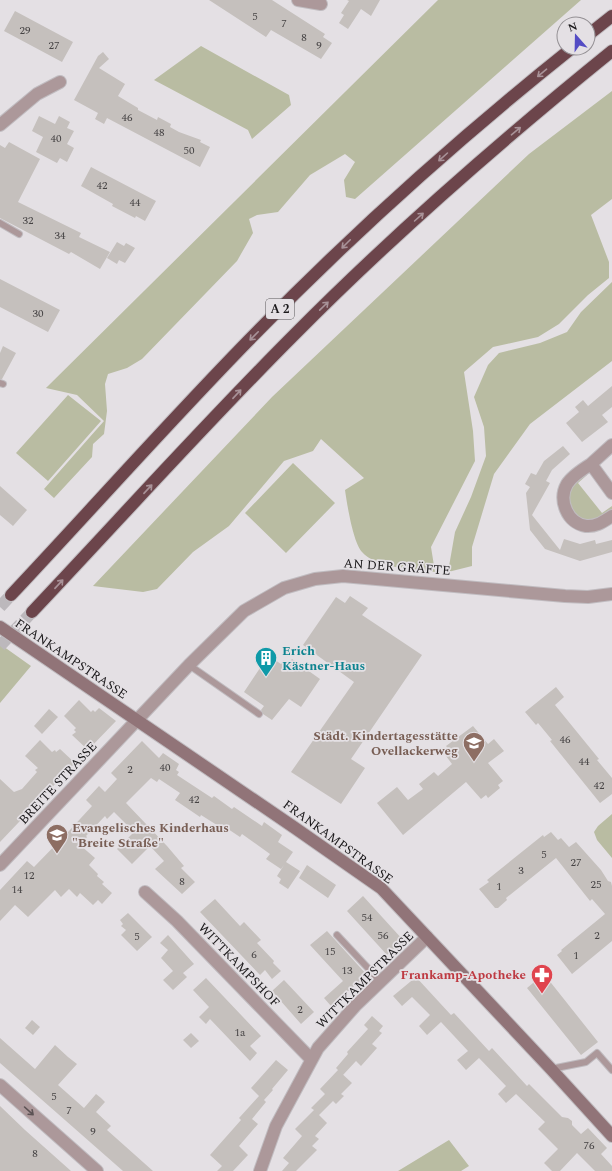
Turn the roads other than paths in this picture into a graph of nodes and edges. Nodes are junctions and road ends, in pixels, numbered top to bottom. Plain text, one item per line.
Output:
1 (298, 0) edge
2 (321, 4) dead end
3 (612, 16) edge
4 (596, 29) edge
5 (612, 51) edge
6 (562, 56) edge
7 (60, 82) dead end
8 (0, 125) edge
9 (0, 223) edge
10 (19, 234) dead end
11 (612, 446) edge
12 (591, 464) junction
13 (612, 493) edge
14 (612, 516) edge
15 (12, 595) tunnel mouth
16 (612, 597) edge
17 (32, 612) tunnel mouth
18 (0, 627) edge
19 (189, 665) junction
20 (259, 714) dead end
21 (137, 720) junction
22 (0, 865) edge
23 (145, 892) dead end
24 (338, 935) dead end
25 (427, 938) junction
26 (381, 982) junction
27 (311, 1059) junction
28 (551, 1069) junction
29 (612, 1070) edge
30 (0, 1084) edge
31 (612, 1136) edge
32 (97, 1171) edge
33 (260, 1171) edge

1 - 2 street
3 - 4 highway
17 -> 5 highway, A 2
6 -> 15 highway, A 2
7 - 8 street
9 - 10 lane
11 - 12 street
12 - 13 street
12 - 14 street
16 - 19 street, AN DER GRÄFTE
18 - 21 street, FRANKAMPSTRASSE
19 - 20 lane
19 - 21 street, AN DER GRÄFTE
21 - 22 street, BREITE STRASSE
21 - 25 street, FRANKAMPSTRASSE
23 - 27 street, WITTKAMPSHOF
24 - 26 lane
25 - 26 street, WITTKAMPSTRASSE
25 - 28 street, FRANKAMPSTRASSE
26 - 27 street, WITTKAMPSTRASSE
27 - 33 street, WITTKAMPSTRASSE
28 - 29 lane
28 - 31 street, FRANKAMPSTRASSE
30 -> 32 street

